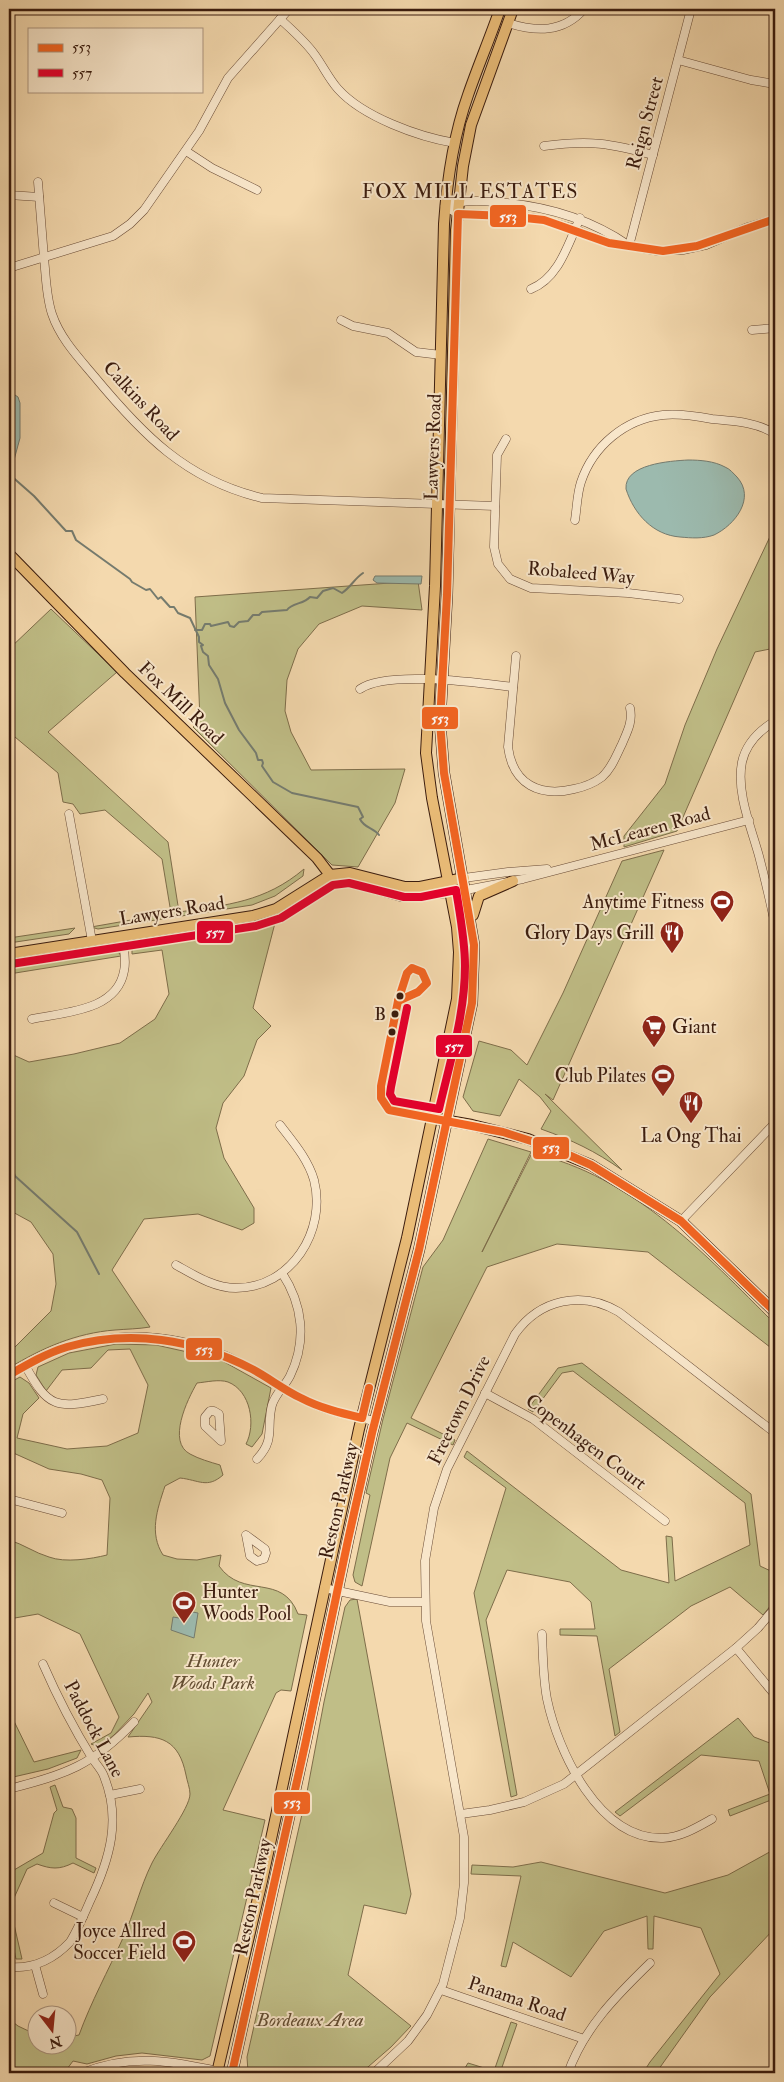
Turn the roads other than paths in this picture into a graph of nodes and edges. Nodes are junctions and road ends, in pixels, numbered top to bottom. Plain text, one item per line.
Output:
1 (289, 9) edge
2 (500, 9) edge
3 (513, 9) edge
4 (584, 9) edge
5 (691, 9) edge
6 (280, 19) junction
7 (508, 23) junction
8 (678, 60) junction
9 (775, 84) edge
10 (454, 143) junction
11 (544, 146) dead end
12 (186, 151) junction
13 (653, 154) junction
14 (38, 182) dead end
15 (257, 190) dead end
16 (9, 195) edge
17 (39, 197) junction
18 (459, 201) junction
19 (445, 206) junction
20 (458, 214) junction
21 (580, 218) junction
22 (775, 219) edge
23 (575, 229) junction
24 (629, 246) junction
25 (44, 258) junction
26 (9, 268) edge
27 (531, 289) dead end
28 (341, 320) dead end
29 (775, 328) edge
30 (752, 330) dead end
31 (441, 355) junction
32 (775, 434) edge
33 (506, 439) dead end
34 (437, 505) junction
35 (449, 505) junction
36 (494, 506) junction
37 (576, 520) dead end
38 (9, 554) edge
39 (679, 599) dead end
40 (516, 656) dead end
41 (429, 680) junction
42 (442, 681) junction
43 (513, 687) junction
44 (360, 689) dead end
45 (630, 708) dead end
46 (775, 721) edge
47 (69, 814) dead end
48 (748, 820) junction
49 (559, 869) junction
50 (330, 875) junction
51 (464, 878) junction
52 (448, 881) junction
53 (513, 881) junction
54 (466, 890) junction
55 (450, 892) junction
56 (775, 924) edge
57 (472, 928) junction
58 (122, 936) junction
59 (92, 941) junction
60 (9, 954) edge
61 (32, 1019) dead end
62 (432, 1118) junction
63 (447, 1120) junction
64 (775, 1123) edge
65 (280, 1124) dead end
66 (682, 1221) junction
67 (176, 1265) dead end
68 (282, 1273) junction
69 (775, 1312) edge
70 (25, 1365) junction
71 (9, 1375) edge
72 (283, 1388) junction
73 (485, 1393) junction
74 (103, 1399) dead end
75 (362, 1418) junction
76 (375, 1421) junction
77 (775, 1433) edge
78 (257, 1459) dead end
79 (9, 1499) edge
80 (62, 1513) dead end
81 (665, 1521) dead end
82 (324, 1588) junction
83 (336, 1590) junction
84 (424, 1602) junction
85 (775, 1608) edge
86 (542, 1634) dead end
87 (736, 1648) junction
88 (43, 1664) dead end
89 (775, 1695) edge
90 (134, 1722) dead end
91 (93, 1759) junction
92 (576, 1774) junction
93 (9, 1789) edge
94 (140, 1789) dead end
95 (110, 1795) junction
96 (461, 1814) junction
97 (712, 1819) dead end
98 (54, 1903) dead end
99 (83, 1917) junction
100 (650, 1963) dead end
101 (35, 1965) junction
102 (9, 1967) edge
103 (440, 1990) junction
104 (43, 1994) dead end
105 (584, 2039) junction
106 (82, 2073) edge
107 (136, 2073) edge
108 (155, 2073) edge
109 (220, 2073) edge
110 (232, 2073) edge
111 (374, 2073) edge
112 (568, 2073) edge

1 - 6 street
2 - 10 main road, Lawyers Road
3 - 7 main road, Lawyers Road
4 - 7 street
5 - 8 street, Reign Street
6 - 10 street
6 - 12 street
7 - 18 main road, Lawyers Road
8 - 9 street
8 - 13 street, Reign Street
10 - 19 main road, Lawyers Road
11 - 13 street
12 - 15 street
12 - 25 street
13 - 24 street, Reign Street
14 - 17 street, Calkins Road
16 - 17 street
17 - 25 street, Calkins Road
18 - 19 street
18 - 20 main road, Lawyers Road
18 - 21 street
19 - 20 street
19 - 31 main road, Lawyers Road
20 - 23 street
20 - 35 main road, Lawyers Road
21 - 23 street
21 - 24 street
22 - 24 street
23 - 24 street
23 - 27 street
25 - 26 street
25 - 34 street, Calkins Road
28 - 31 street
29 - 30 street
31 - 34 main road, Lawyers Road
32 - 37 street
33 - 36 street, Robaleed Way
34 - 35 street, Calkins Road
34 - 41 main road, Lawyers Road
35 - 36 street, Calkins Road
35 - 42 main road, Lawyers Road
36 - 39 street, Robaleed Way
38 - 50 main road, Fox Mill Road
40 - 43 street
41 - 42 street
41 - 44 street
41 - 52 main road, Lawyers Road
42 - 43 street
42 - 51 main road, Lawyers Road
43 - 45 street
46 - 48 street
47 - 59 street
48 - 49 street, McLearen Road
48 - 56 street
49 - 51 street, McLearen Road
49 - 53 street, McLearen Road
50 - 52 main road
50 - 55 main road
50 - 58 main road, Lawyers Road
51 - 52 main road
51 - 54 main road, Reston Parkway
52 - 55 main road, Reston Parkway
53 - 54 street, McLearen Road
53 - 57 main road
54 - 55 main road
54 - 57 main road, Reston Parkway
55 - 62 main road, Reston Parkway
57 - 63 main road, Reston Parkway
58 - 59 main road, Lawyers Road
58 - 61 street
59 - 60 main road, Lawyers Road
62 - 63 main road
62 - 75 main road, Reston Parkway
63 - 66 main road
63 - 76 main road, Reston Parkway
64 - 66 street
65 - 68 street
66 - 69 main road
67 - 68 street
68 - 72 street
70 - 71 street
70 - 72 street
70 - 74 street
72 - 75 street
72 - 78 street
73 - 77 street, Freetown Drive
73 - 81 street, Copenhagen Court
73 - 84 street, Freetown Drive
75 - 76 street
75 - 82 main road, Reston Parkway
76 - 83 main road, Reston Parkway
79 - 80 street
82 - 83 street
82 - 109 main road, Reston Parkway
83 - 84 street
83 - 110 main road, Reston Parkway
84 - 96 street, Freetown Drive
85 - 87 street
86 - 92 street
87 - 89 street
87 - 92 street
88 - 91 street, Paddock Lane
90 - 91 street
91 - 93 street
91 - 95 street, Paddock Lane
92 - 96 street
92 - 97 street
94 - 95 street
95 - 99 street, Paddock Lane
96 - 103 street, Freetown Drive
98 - 99 street
99 - 101 street, Paddock Lane
100 - 105 street
101 - 102 street, Paddock Lane
101 - 104 street
103 - 105 street, Panama Road
103 - 111 street, Freetown Drive
105 - 112 street
106 - 109 street
107 - 108 street

